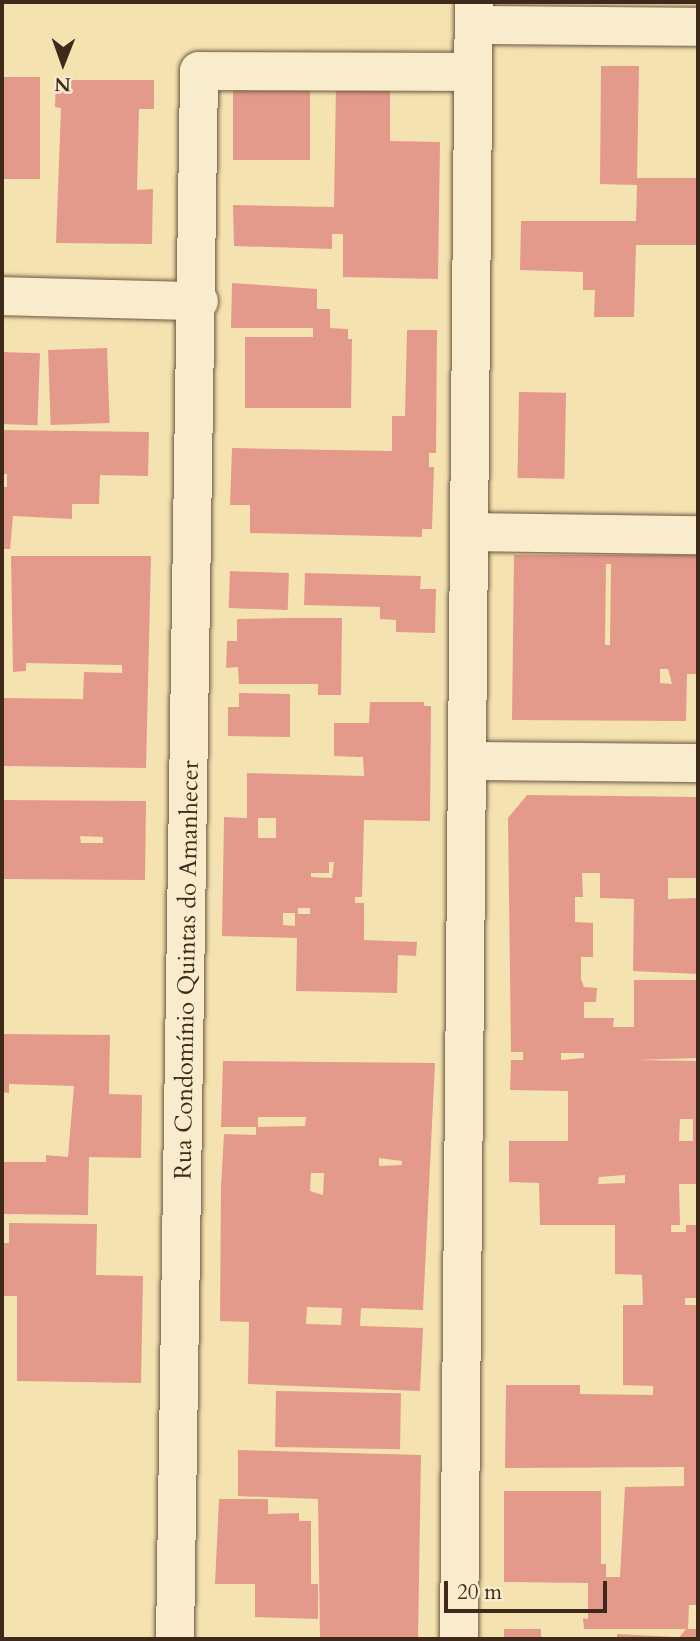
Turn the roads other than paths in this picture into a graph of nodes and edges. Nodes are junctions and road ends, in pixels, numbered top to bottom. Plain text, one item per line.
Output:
1 (474, 13) edge
2 (698, 27) edge
3 (473, 72) junction
4 (2, 296) edge
5 (199, 301) junction
6 (469, 533) junction
7 (698, 535) edge
8 (467, 761) junction
9 (698, 763) edge
10 (175, 1639) edge
11 (459, 1639) edge

1 - 2 street
1 - 3 street
3 - 5 street, Rua Condomínio Quintas do Amanhecer
3 - 6 street
4 - 5 street
5 - 10 street, Rua Condomínio Quintas do Amanhecer
6 - 7 street
6 - 8 street
8 - 9 street
8 - 11 street

